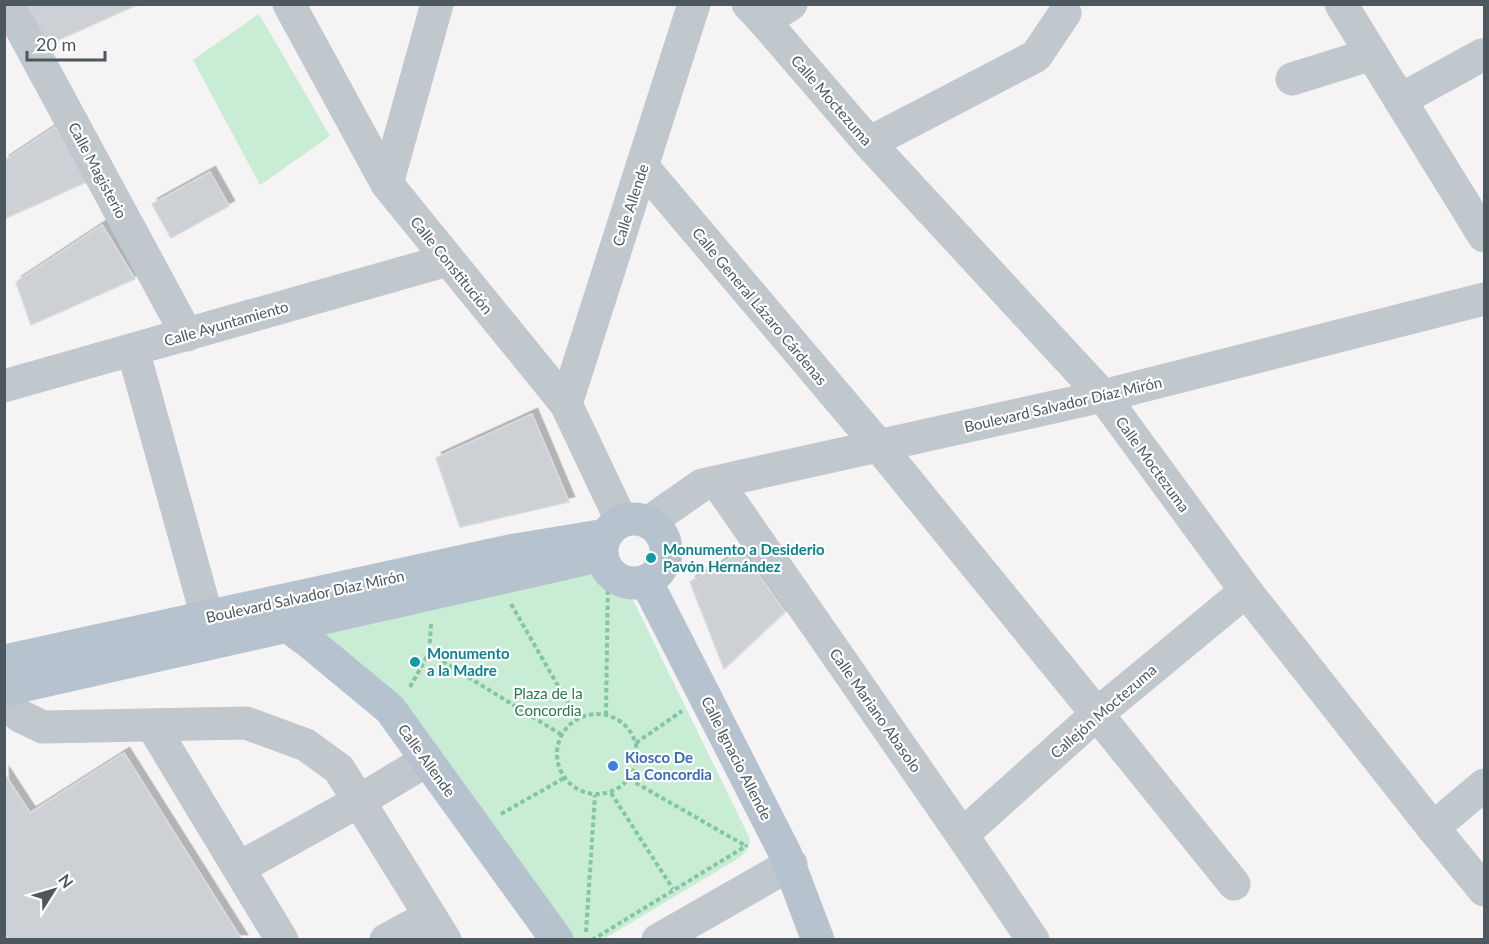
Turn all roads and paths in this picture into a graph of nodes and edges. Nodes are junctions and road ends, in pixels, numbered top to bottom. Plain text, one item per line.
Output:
1 (8, 4) edge
2 (289, 4) edge
3 (437, 4) edge
4 (694, 4) edge
5 (1341, 4) edge
6 (768, 10) edge
7 (1065, 12) dead end
8 (1372, 54) junction
9 (1482, 55) dead end
10 (1292, 79) dead end
11 (1400, 100) junction
12 (869, 143) junction
13 (642, 166) junction
14 (387, 184) junction
15 (1485, 236) edge
16 (448, 260) junction
17 (1485, 299) edge
18 (188, 335) junction
19 (133, 350) junction
20 (4, 386) edge
21 (1103, 396) junction
22 (566, 404) junction
23 (878, 446) junction
24 (717, 482) junction
25 (619, 559) junction
26 (1246, 591) junction
27 (510, 602) dead end
28 (283, 614) junction
29 (432, 615) dead end
30 (207, 617) junction
31 (429, 653) junction
32 (4, 661) edge
33 (4, 690) edge
34 (408, 691) dead end
35 (4, 702) edge
36 (1097, 714) junction
37 (606, 715) junction
38 (577, 719) junction
39 (687, 721) dead end
40 (152, 725) junction
41 (562, 735) junction
42 (636, 743) junction
43 (427, 760) junction
44 (564, 778) junction
45 (629, 779) junction
46 (1485, 785) edge
47 (611, 793) junction
48 (595, 795) junction
49 (359, 801) junction
50 (497, 816) dead end
51 (1432, 828) junction
52 (962, 835) junction
53 (741, 836) dead end
54 (746, 846) junction
55 (791, 864) junction
56 (239, 868) junction
57 (1234, 884) dead end
58 (673, 889) junction
59 (1485, 890) edge
60 (438, 928) edge
61 (282, 939) edge
62 (386, 939) edge
63 (557, 939) edge
64 (585, 939) edge
65 (592, 939) edge
66 (658, 939) edge
67 (818, 939) edge
68 (1033, 939) edge

1 - 18 street, Calle Magisterio
2 - 14 street, Calle Constitución
3 - 14 street
4 - 13 street, Calle Allende
5 - 8 street
6 - 12 street, Calle Moctezuma
7 - 12 street
8 - 10 street
8 - 11 street
9 - 11 street
11 - 15 street
12 - 21 street, Calle Moctezuma
13 - 22 street, Calle Allende
13 - 23 street, Calle General Lázaro Cárdenas
14 - 16 street, Calle Constitución
16 - 18 street, Calle Ayuntamiento
16 - 22 street, Calle Constitución
17 - 21 street, Boulevard Salvador Díaz Mirón
18 - 19 street, Calle Ayuntamiento
19 - 20 street, Calle Ayuntamiento
19 - 30 street
21 - 23 street, Boulevard Salvador Díaz Mirón
21 - 26 street, Calle Moctezuma
22 - 25 street, Calle Constitución
23 - 24 street, Boulevard Salvador Díaz Mirón
23 - 36 street
24 - 25 street, Boulevard Salvador Díaz Mirón
24 - 52 street, Calle Mariano Abasolo
25 - 28 main road, Boulevard Salvador Díaz Mirón
25 - 37 path
25 - 55 main road, Calle Ignacio Allende
26 - 36 street, Callejón Moctezuma
26 - 51 street, Calle Moctezuma
27 - 38 path
28 - 30 main road, Boulevard Salvador Díaz Mirón
28 - 33 main road, Boulevard Salvador Díaz Mirón
28 - 43 main road, Calle Allende
29 - 31 path
30 - 32 main road, Boulevard Salvador Díaz Mirón
31 - 34 path
31 - 41 path
35 - 40 street
36 - 52 street, Callejón Moctezuma
36 - 57 street
37 - 38 path
37 - 42 path
38 - 41 path
39 - 42 path
40 - 49 street
40 - 56 street
41 - 44 path
42 - 45 path
43 - 49 street
43 - 63 main road, Calle Allende
44 - 48 path
44 - 50 path
45 - 47 path
45 - 54 path
46 - 51 street
47 - 48 path
47 - 58 path
48 - 64 path
49 - 56 street
49 - 60 street
51 - 59 street, Calle Moctezuma
52 - 68 street, Calle Mariano Abasolo
53 - 54 path
54 - 58 path
55 - 66 street
55 - 67 main road, Calle Ignacio Allende
56 - 61 street
58 - 65 path
60 - 62 street

